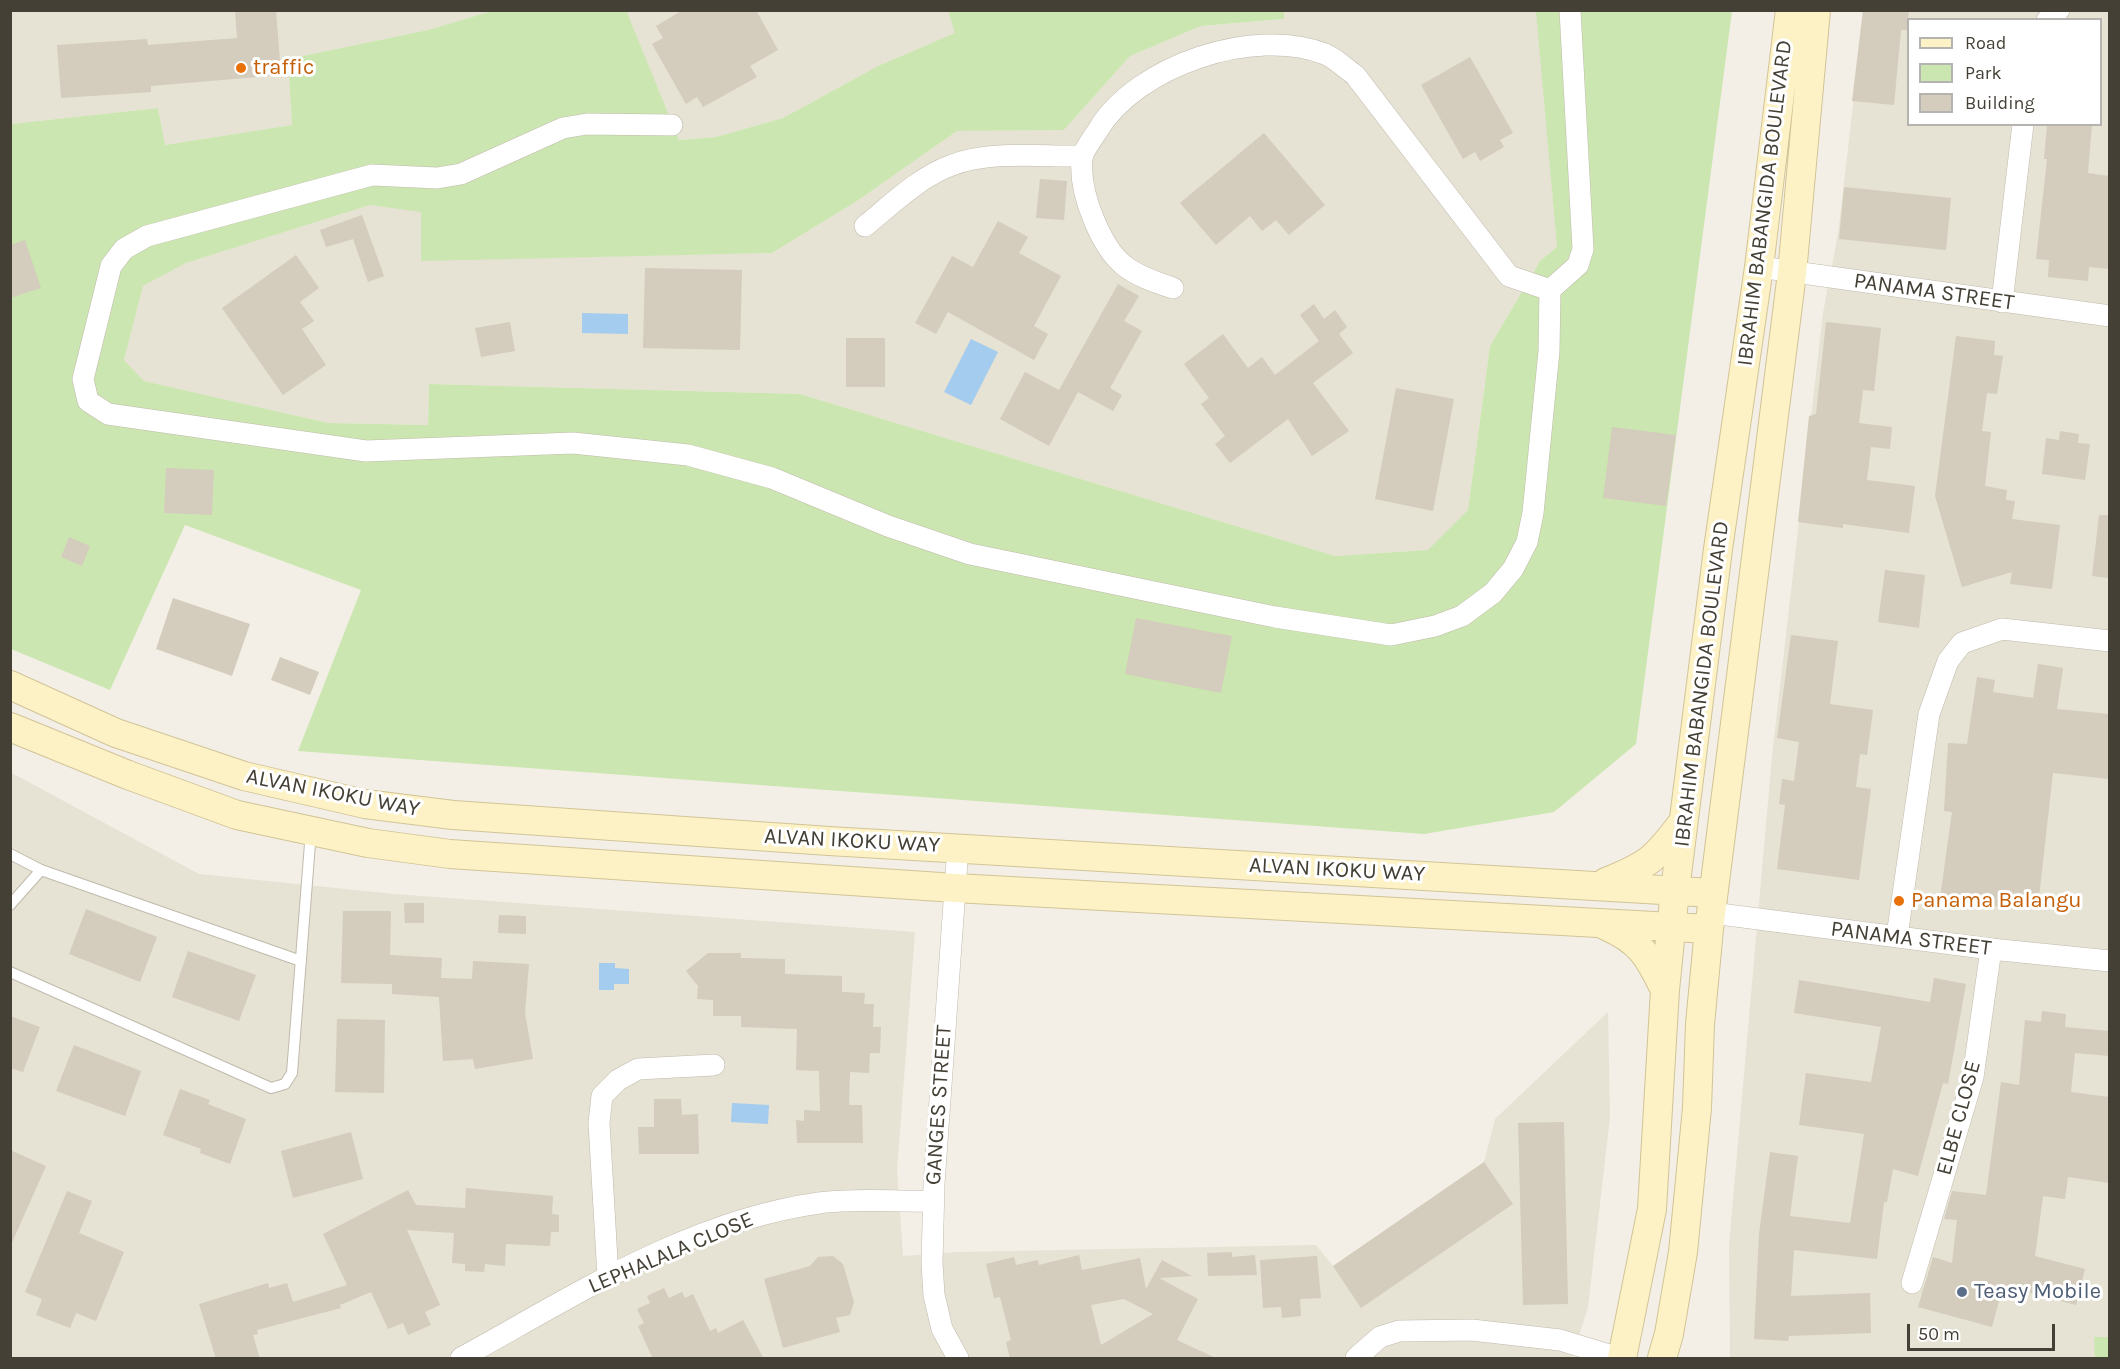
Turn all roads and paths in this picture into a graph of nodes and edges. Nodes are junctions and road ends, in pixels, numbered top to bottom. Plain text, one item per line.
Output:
1 (1570, 10) edge
2 (1790, 10) edge
3 (1815, 10) edge
4 (672, 125) dead end
5 (2024, 126) edge
6 (1082, 156) junction
7 (865, 226) dead end
8 (1759, 267) junction
9 (1792, 273) junction
10 (1173, 288) dead end
11 (1550, 290) junction
12 (2002, 302) junction
13 (2109, 316) edge
14 (2109, 640) edge
15 (10, 685) edge
16 (10, 727) edge
17 (1684, 820) junction
18 (311, 831) junction
19 (958, 847) junction
20 (10, 854) edge
21 (41, 870) junction
22 (1598, 885) junction
23 (955, 888) junction
24 (1675, 890) junction
25 (10, 906) edge
26 (1712, 912) junction
27 (1599, 923) junction
28 (1672, 927) junction
29 (1898, 936) junction
30 (1991, 949) junction
31 (301, 961) junction
32 (2109, 961) edge
33 (10, 972) edge
34 (1665, 990) junction
35 (714, 1065) dead end
36 (933, 1201) junction
37 (608, 1277) junction
38 (1912, 1284) dead end
39 (461, 1359) edge
40 (958, 1359) edge
41 (1356, 1359) edge
42 (1621, 1359) edge
43 (1662, 1359) edge

1 - 11 street
2 - 8 street, IBRAHIM BABANGIDA BOULEVARD
3 - 9 street, IBRAHIM BABANGIDA BOULEVARD
4 - 11 street
5 - 12 street
6 - 7 street
6 - 10 street
6 - 11 street
8 - 9 street, PANAMA STREET
8 - 17 street, IBRAHIM BABANGIDA BOULEVARD
9 - 12 street, PANAMA STREET
9 - 26 street, IBRAHIM BABANGIDA BOULEVARD
12 - 13 street, PANAMA STREET
14 - 29 street
15 - 19 street, ALVAN IKOKU WAY
16 - 18 street, ALVAN IKOKU WAY
17 - 22 street
17 - 24 street, IBRAHIM BABANGIDA BOULEVARD
18 - 23 street, ALVAN IKOKU WAY
18 - 31 lane
19 - 22 street, ALVAN IKOKU WAY
19 - 23 street, GANGES STREET
20 - 21 lane
21 - 25 lane
21 - 31 lane
22 - 24 street, ALVAN IKOKU WAY
23 - 27 street, ALVAN IKOKU WAY
23 - 36 street, GANGES STREET
24 - 26 street, ALVAN IKOKU WAY
24 - 28 street, IBRAHIM BABANGIDA BOULEVARD
26 - 28 street, ALVAN IKOKU WAY
26 - 29 street, PANAMA STREET
26 - 43 street, IBRAHIM BABANGIDA BOULEVARD
27 - 28 street, ALVAN IKOKU WAY
27 - 34 street
28 - 34 street, IBRAHIM BABANGIDA BOULEVARD
29 - 30 street, PANAMA STREET
30 - 32 street, PANAMA STREET
30 - 38 street, ELBE CLOSE
31 - 33 lane
34 - 42 street, IBRAHIM BABANGIDA BOULEVARD
35 - 37 street
36 - 37 street, LEPHALALA CLOSE
36 - 40 street, GANGES STREET
37 - 39 street, LEPHALALA CLOSE
41 - 42 street

